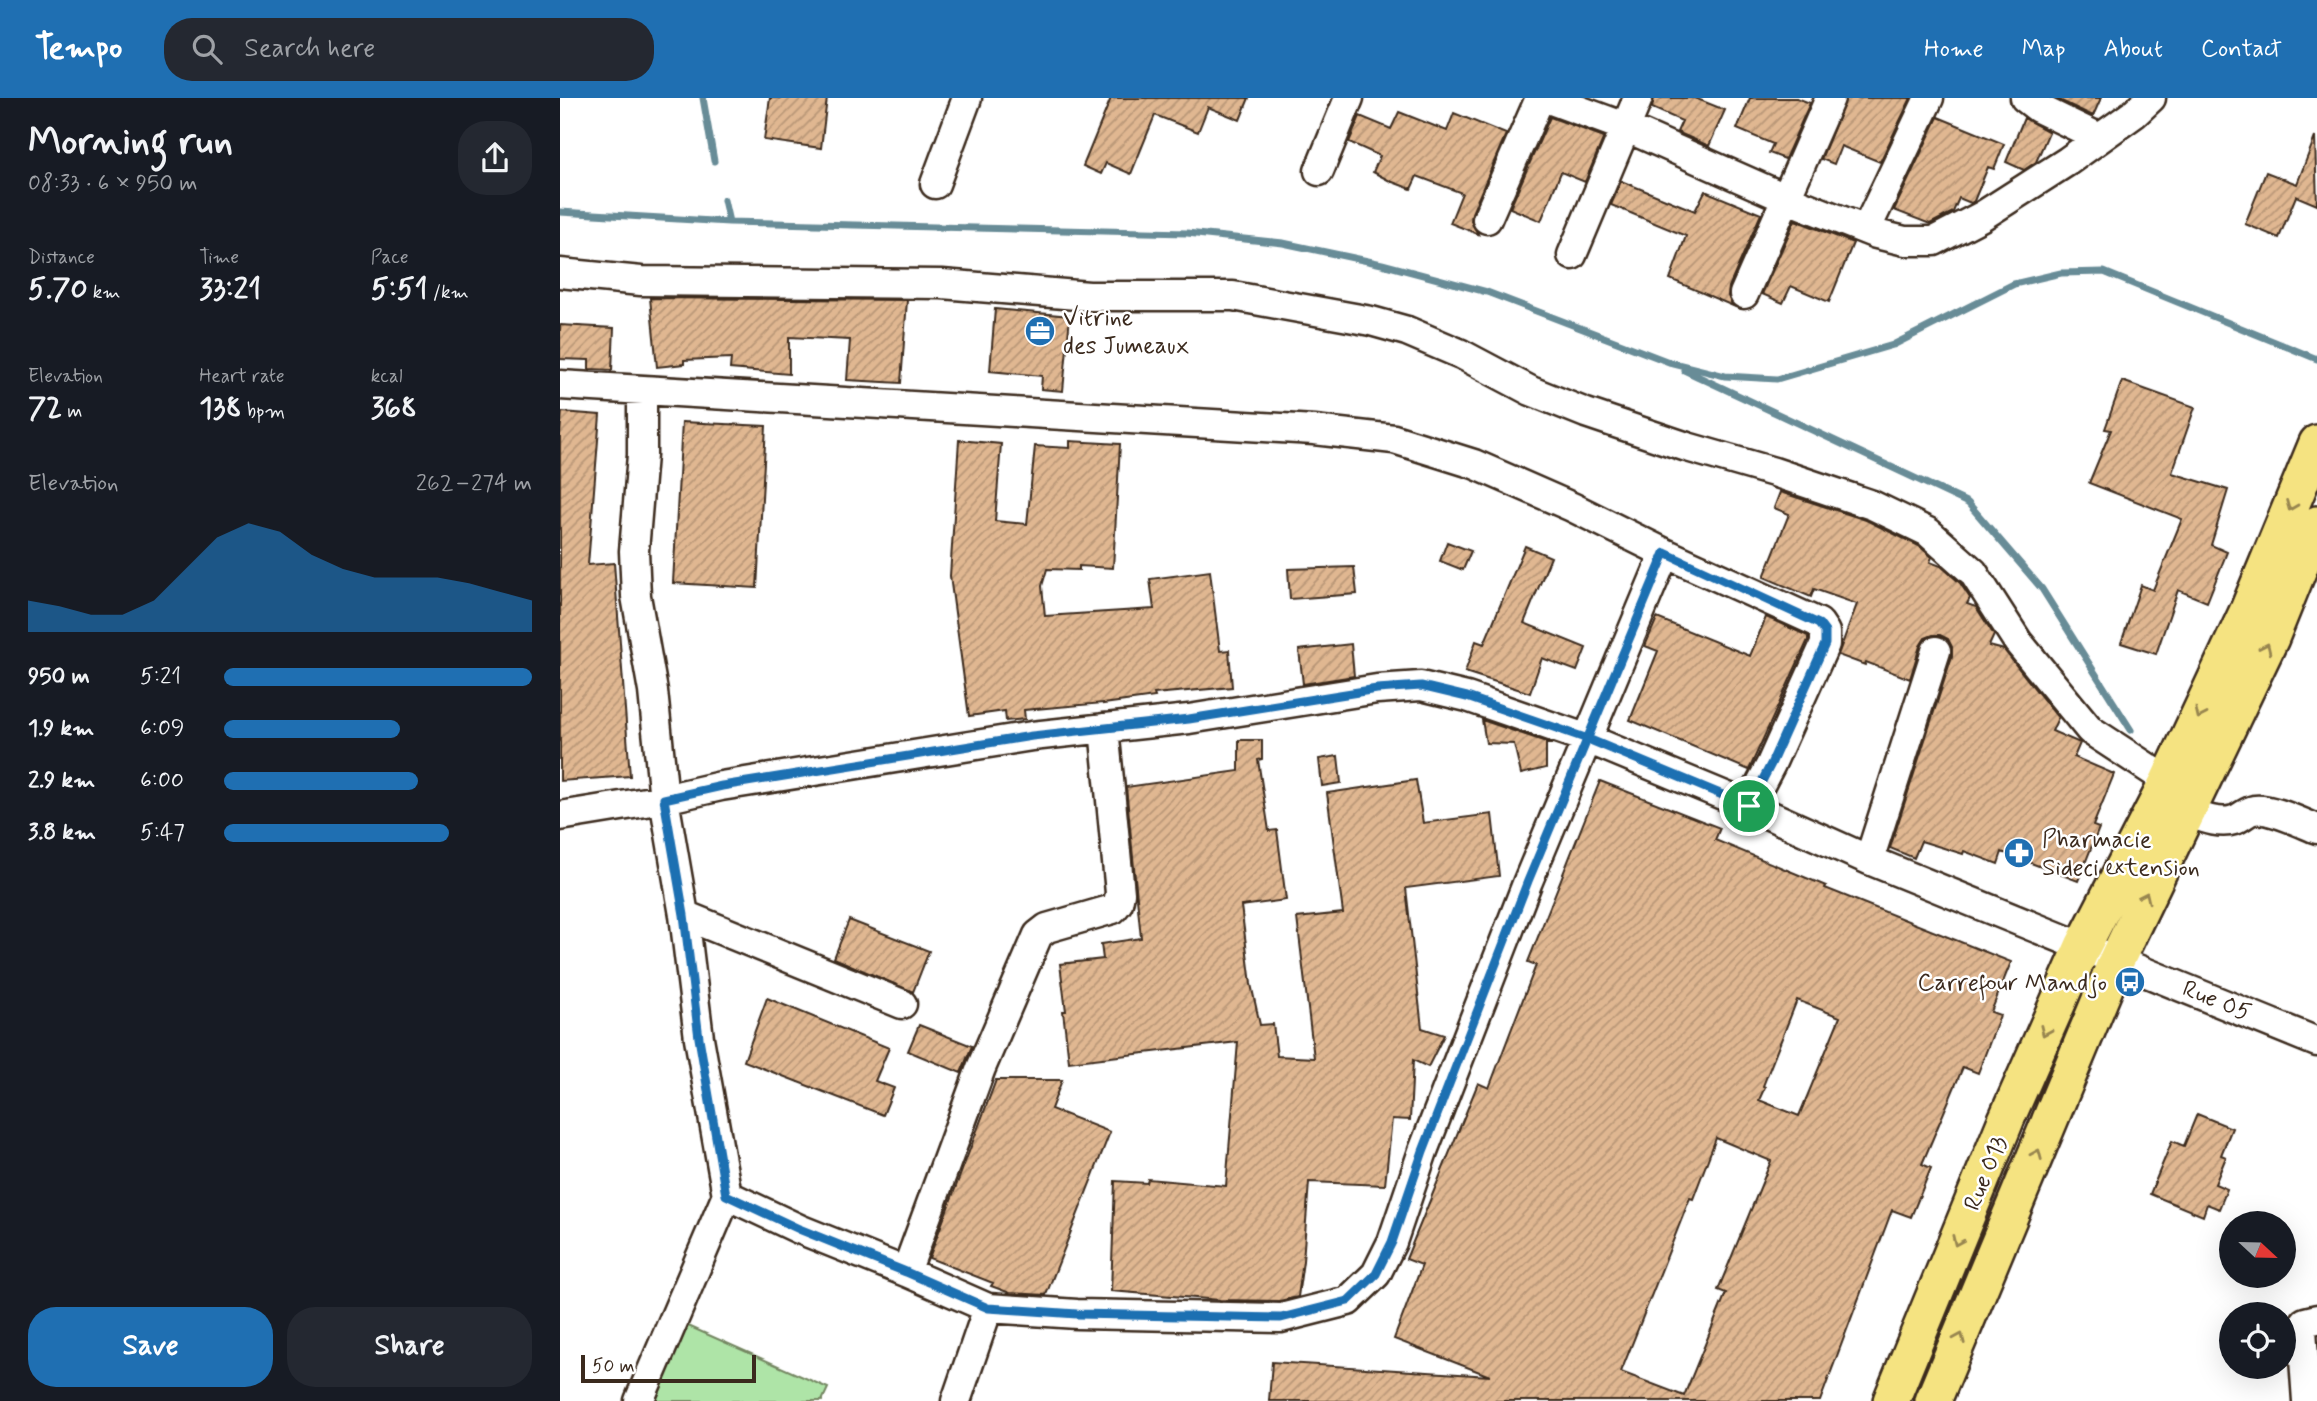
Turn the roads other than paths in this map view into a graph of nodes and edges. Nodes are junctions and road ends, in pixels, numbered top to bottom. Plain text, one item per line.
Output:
1 (967, 98) edge
2 (1349, 98) edge
3 (1540, 98) edge
4 (1546, 98) edge
5 (1639, 98) edge
6 (1830, 98) edge
7 (1929, 98) edge
8 (2025, 98) edge
9 (2151, 98) edge
10 (1625, 127) junction
11 (2100, 138) junction
12 (1319, 171) dead end
13 (935, 184) dead end
14 (1785, 198) junction
15 (1487, 219) dead end
16 (1866, 230) junction
17 (1572, 255) dead end
18 (560, 273) edge
19 (1744, 294) dead end
20 (560, 385) edge
21 (642, 392) junction
22 (2317, 443) edge
23 (2317, 524) edge
24 (1665, 553) junction
25 (1936, 651) dead end
26 (1104, 728) junction
27 (1588, 739) junction
28 (2168, 781) junction
29 (664, 799) junction
30 (1749, 806) junction
31 (2186, 812) junction
32 (560, 816) edge
33 (2317, 829) edge
34 (1869, 860) junction
35 (684, 915) junction
36 (2083, 946) junction
37 (2117, 959) junction
38 (902, 1004) dead end
39 (2317, 1041) edge
40 (726, 1195) junction
41 (906, 1272) junction
42 (988, 1308) junction
43 (2317, 1319) edge
44 (639, 1401) edge
45 (956, 1401) edge
46 (1891, 1401) edge
47 (1933, 1401) edge
48 (2307, 1401) edge

1 - 13 street
2 - 12 street
3 - 15 street
4 - 10 street
5 - 10 street
6 - 14 street
7 - 16 street
8 - 11 street
9 - 11 street
10 - 14 street
10 - 17 street
11 - 16 street
14 - 16 street
14 - 19 street
18 - 28 street
20 - 21 street
21 - 24 street
21 - 29 street
22 -> 28 main road, Rue O13
31 -> 23 main road, Rue O13
24 - 27 street
24 - 30 street
25 - 34 street
26 - 27 street, Rue O5
26 - 29 street, Rue O5
26 - 41 street
27 - 30 street, Rue O5
27 - 42 street
28 - 36 main road, Rue O13
29 - 32 street, Rue O5
29 - 35 street
30 - 34 street, Rue O5
31 - 33 street
37 -> 31 main road, Rue O13
34 - 36 street, Rue O5
35 - 38 street
35 - 40 street
36 - 37 street, Rue O5
36 -> 46 main road, Rue O13
37 - 39 street, Rue O5
47 -> 37 main road, Rue O13
40 - 41 street
40 - 44 street
41 - 42 street
42 - 45 street
43 - 48 street

